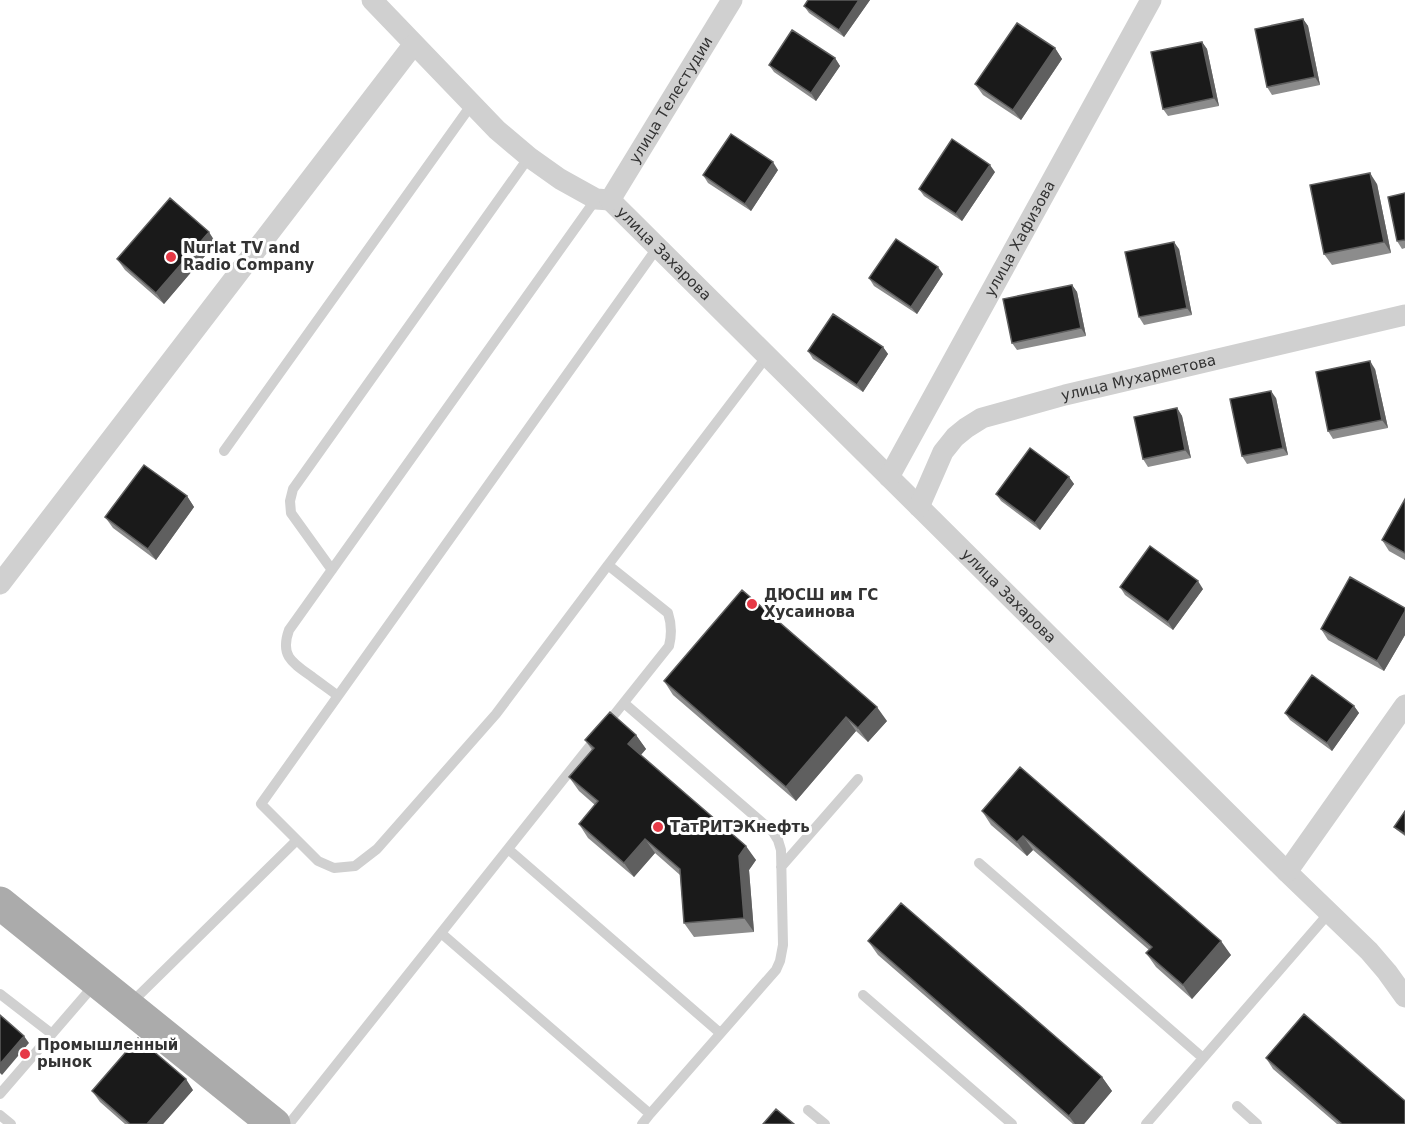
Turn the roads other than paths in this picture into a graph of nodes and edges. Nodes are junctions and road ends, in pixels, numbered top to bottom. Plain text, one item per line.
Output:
1 (372, 0) edge
2 (732, 0) edge
3 (1150, 0) edge
4 (414, 44) junction
5 (472, 104) junction
6 (529, 157) junction
7 (603, 200) junction
8 (657, 248) junction
9 (1405, 315) edge
10 (767, 356) junction
11 (224, 452) dead end
12 (889, 477) junction
13 (919, 507) junction
14 (608, 566) junction
15 (332, 570) junction
16 (0, 584) edge
17 (338, 696) junction
18 (624, 703) junction
19 (1405, 705) edge
20 (858, 779) dead end
21 (297, 840) junction
22 (508, 849) junction
23 (979, 863) dead end
24 (781, 867) junction
25 (1287, 872) junction
26 (0, 903) edge
27 (1329, 913) junction
28 (441, 933) junction
29 (97, 982) junction
30 (0, 994) edge
31 (863, 995) dead end
32 (1405, 997) edge
33 (128, 1006) junction
34 (52, 1034) junction
35 (720, 1034) junction
36 (1203, 1058) junction
37 (0, 1094) edge
38 (1237, 1106) dead end
39 (808, 1110) dead end
40 (651, 1114) junction
41 (0, 1115) edge
42 (11, 1124) edge
43 (274, 1124) edge
44 (289, 1124) edge
45 (642, 1124) edge
46 (825, 1124) edge
47 (1012, 1124) edge
48 (1146, 1124) edge
49 (1257, 1124) edge

1 - 4 street, улица Захарова
2 - 7 street, улица Телестудии
3 - 12 street, улица Хафизова
4 - 5 street, улица Захарова
4 - 16 street
5 - 6 street, улица Захарова
5 - 11 lane
6 - 7 street, улица Захарова
6 - 15 lane
7 - 8 street, улица Захарова
7 - 15 lane
8 - 10 street, улица Захарова
8 - 17 lane
9 - 13 street, улица Мухарметова
10 - 12 street, улица Захарова
10 - 14 lane
12 - 13 street, улица Захарова
13 - 25 street, улица Захарова
14 - 18 lane
14 - 21 lane
15 - 17 lane
17 - 21 lane
18 - 22 lane
18 - 24 lane
19 - 25 street
20 - 24 lane
21 - 33 lane
22 - 28 lane
22 - 35 lane
23 - 36 lane
24 - 35 lane
25 - 27 street, улица Захарова
26 - 29 main road
27 - 32 street, улица Захарова
27 - 36 lane
28 - 40 lane
28 - 44 lane
29 - 33 main road
29 - 34 lane
30 - 34 lane
31 - 47 lane
33 - 43 main road
34 - 37 lane
35 - 40 lane
36 - 48 lane
38 - 49 lane
39 - 46 lane
40 - 45 lane
41 - 42 lane

